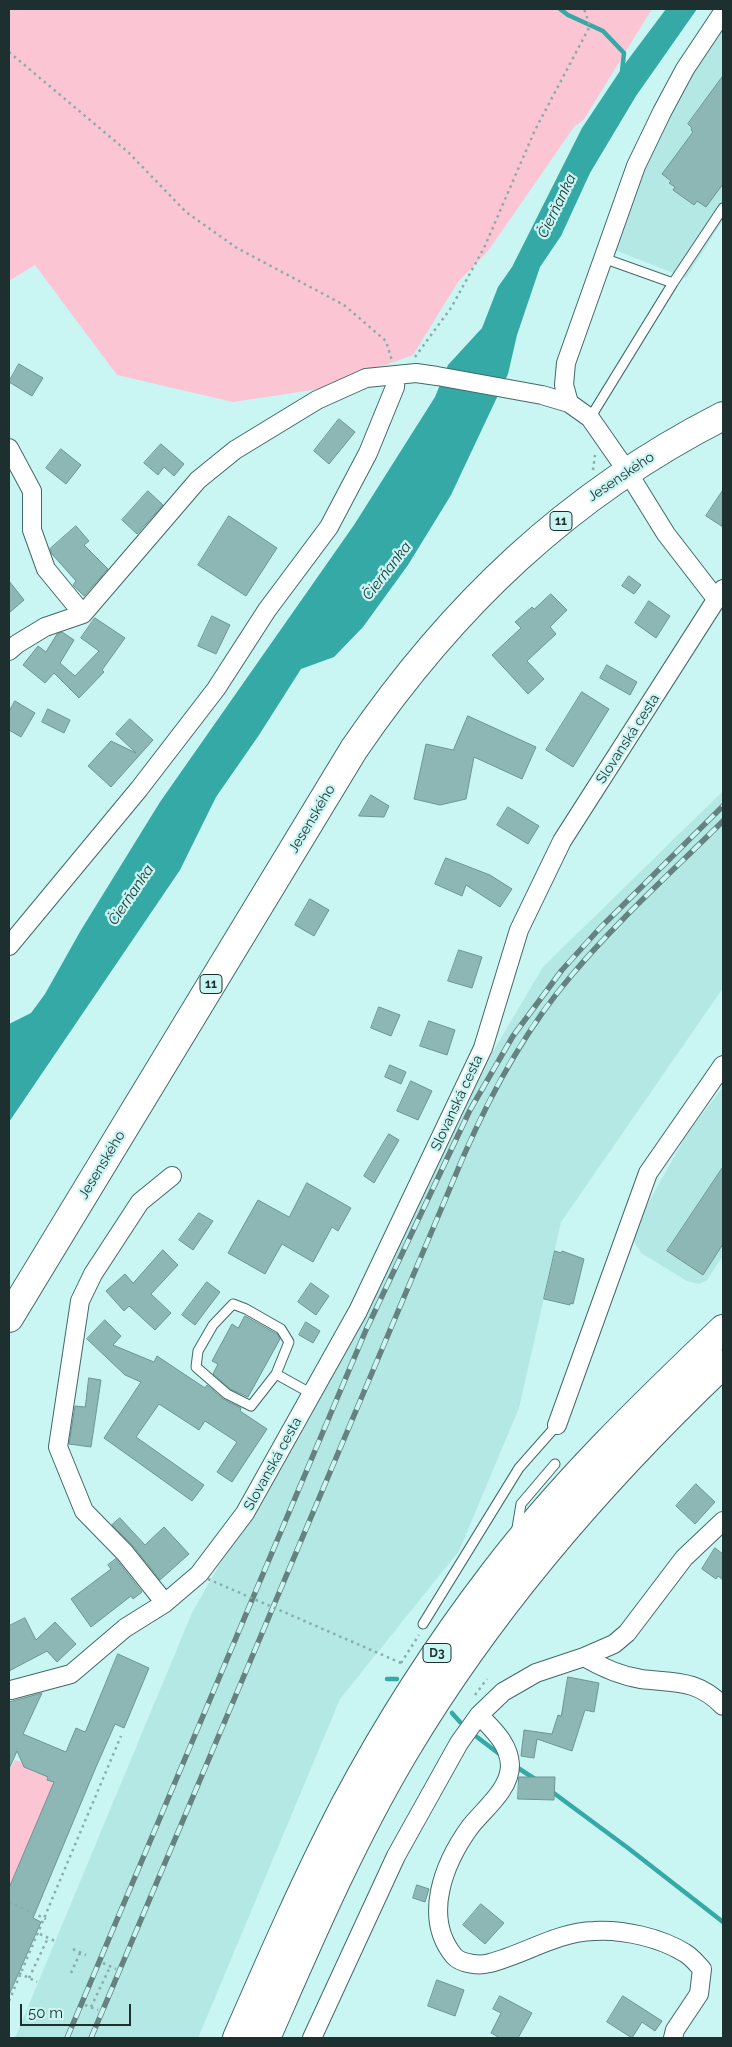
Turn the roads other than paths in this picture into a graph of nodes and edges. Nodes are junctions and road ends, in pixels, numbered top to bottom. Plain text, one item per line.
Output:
1 (723, 12) edge
2 (723, 208) edge
3 (603, 258) junction
4 (673, 283) junction
5 (399, 374) junction
6 (569, 403) junction
7 (723, 416) edge
8 (590, 418) junction
9 (9, 448) edge
10 (627, 472) junction
11 (720, 595) edge
12 (82, 614) junction
13 (9, 651) edge
14 (9, 946) edge
15 (723, 1065) edge
16 (172, 1176) dead end
17 (9, 1318) edge
18 (723, 1329) edge
19 (723, 1364) edge
20 (276, 1374) junction
21 (312, 1394) junction
22 (557, 1425) joint
23 (555, 1464) dead end
24 (723, 1521) edge
25 (516, 1547) junction
26 (165, 1603) junction
27 (422, 1629) road end
28 (584, 1657) junction
29 (10, 1690) dead end
30 (476, 1706) junction
31 (723, 1706) edge
32 (237, 2038) edge
33 (266, 2038) edge
34 (312, 2038) edge
35 (673, 2038) edge

1 - 3 street
2 - 4 lane
3 - 4 lane
3 - 6 street
4 - 8 lane
5 - 6 street
5 - 12 street
5 - 14 street
6 - 8 street
7 - 10 main road, Jesenského / 11
8 - 10 street
9 - 12 street
10 - 11 street
10 - 17 main road, Jesenského / 11
11 - 21 street, Slovanská cesta
12 - 13 street
15 - 22 street
16 - 26 street
18 - 25 main road, D3
19 - 33 main road, D3
20 - 20 lane
20 - 21 lane
21 - 26 street, Slovanská cesta
22 - 27 lane
23 - 25 lane
24 - 28 street
25 - 32 main road, D3
26 - 29 street, Slovanská cesta
28 - 30 street
28 - 31 street
30 - 34 street
30 - 35 street

